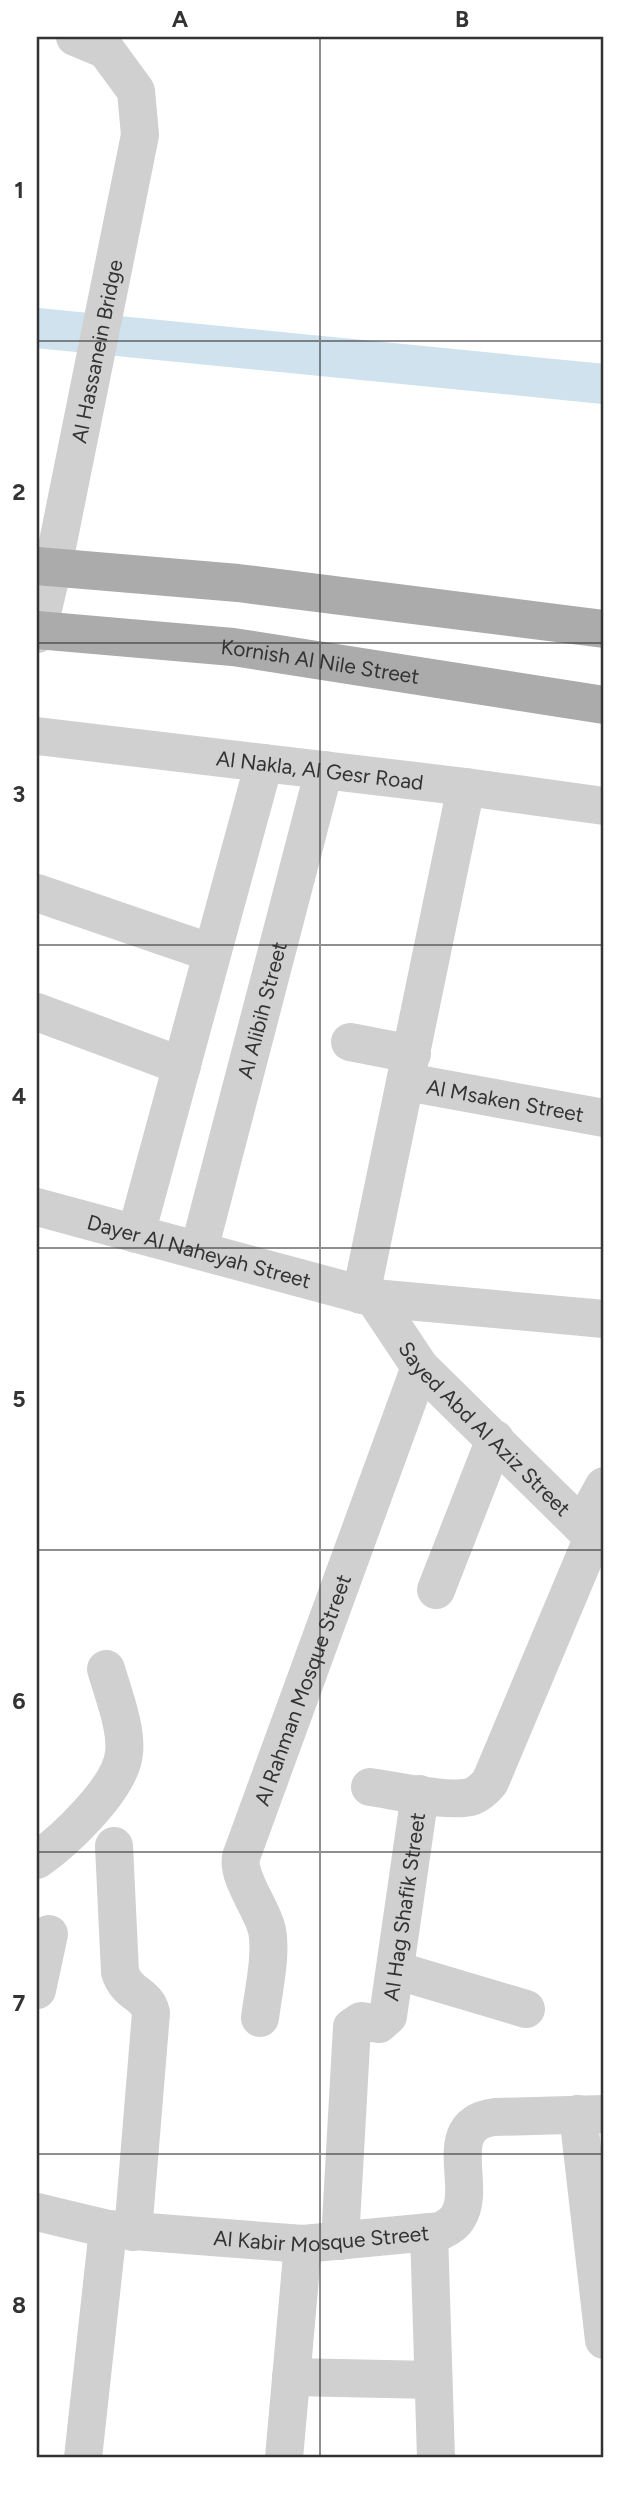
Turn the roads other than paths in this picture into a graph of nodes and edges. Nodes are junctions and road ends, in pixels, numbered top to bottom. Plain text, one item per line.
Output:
1 (75, 37) edge
2 (45, 567) edge
3 (604, 629) edge
4 (37, 631) edge
5 (604, 705) edge
6 (37, 736) edge
7 (264, 763) junction
8 (324, 770) junction
9 (466, 787) junction
10 (604, 806) edge
11 (37, 893) edge
12 (212, 953) junction
13 (37, 1012) edge
14 (350, 1042) dead end
15 (182, 1066) junction
16 (409, 1068) junction
17 (604, 1118) edge
18 (37, 1207) edge
19 (136, 1234) junction
20 (199, 1250) junction
21 (368, 1297) junction
22 (604, 1319) edge
23 (420, 1367) junction
24 (495, 1440) junction
25 (604, 1486) edge
26 (593, 1537) edge
27 (436, 1590) dead end
28 (106, 1669) dead end
29 (370, 1787) dead end
30 (420, 1794) junction
31 (114, 1846) dead end
32 (37, 1860) edge
33 (48, 1934) dead end
34 (395, 1970) junction
35 (37, 1990) edge
36 (526, 2009) dead end
37 (260, 2018) dead end
38 (591, 2114) edge
39 (37, 2212) edge
40 (120, 2231) junction
41 (429, 2232) junction
42 (340, 2241) junction
43 (303, 2244) junction
44 (604, 2340) edge
45 (291, 2377) junction
46 (433, 2379) junction
47 (83, 2458) edge
48 (284, 2458) edge
49 (436, 2458) edge

1 - 2 street, Al Hassanein Bridge
2 - 3 main road
2 - 4 street
4 - 5 main road, Kornish Al Nile Street
6 - 7 street, Al Nakla, Al Gesr Road
7 - 8 street, Al Nakla, Al Gesr Road
7 - 12 street
8 - 9 street, Al Nakla, Al Gesr Road
8 - 20 street, Al Alibih Street
9 - 10 street, Al Nakla, Al Gesr Road
9 - 16 street
11 - 12 street
12 - 15 street
13 - 15 street
14 - 16 street, Al Msaken Street
15 - 19 street
16 - 17 street, Al Msaken Street
16 - 21 street
18 - 19 street, Dayer Al Naheyah Street
19 - 20 street, Dayer Al Naheyah Street
20 - 21 street, Dayer Al Naheyah Street
21 - 22 street, Dayer Al Naheyah Street
21 - 23 street, Sayed Abd Al Aziz Street
23 - 24 street, Sayed Abd Al Aziz Street
23 - 37 street, Al Rahman Mosque Street
24 - 26 street, Sayed Abd Al Aziz Street
24 - 27 street
25 - 26 street, Al Hag Shafik Street
26 - 30 street, Al Hag Shafik Street
28 - 32 street
29 - 30 street, Al Hag Shafik Street
30 - 34 street, Al Hag Shafik Street
31 - 40 street
33 - 35 street
34 - 36 street
34 - 42 street, Al Hag Shafik Street
38 - 41 street, Al Kabir Mosque Street
38 - 44 street
39 - 40 street, Al Kabir Mosque Street
40 - 43 street, Al Kabir Mosque Street
40 - 47 street
41 - 42 street, Al Kabir Mosque Street
41 - 46 street
42 - 43 street, Al Kabir Mosque Street
43 - 45 street
45 - 46 street
45 - 48 street
46 - 49 street

